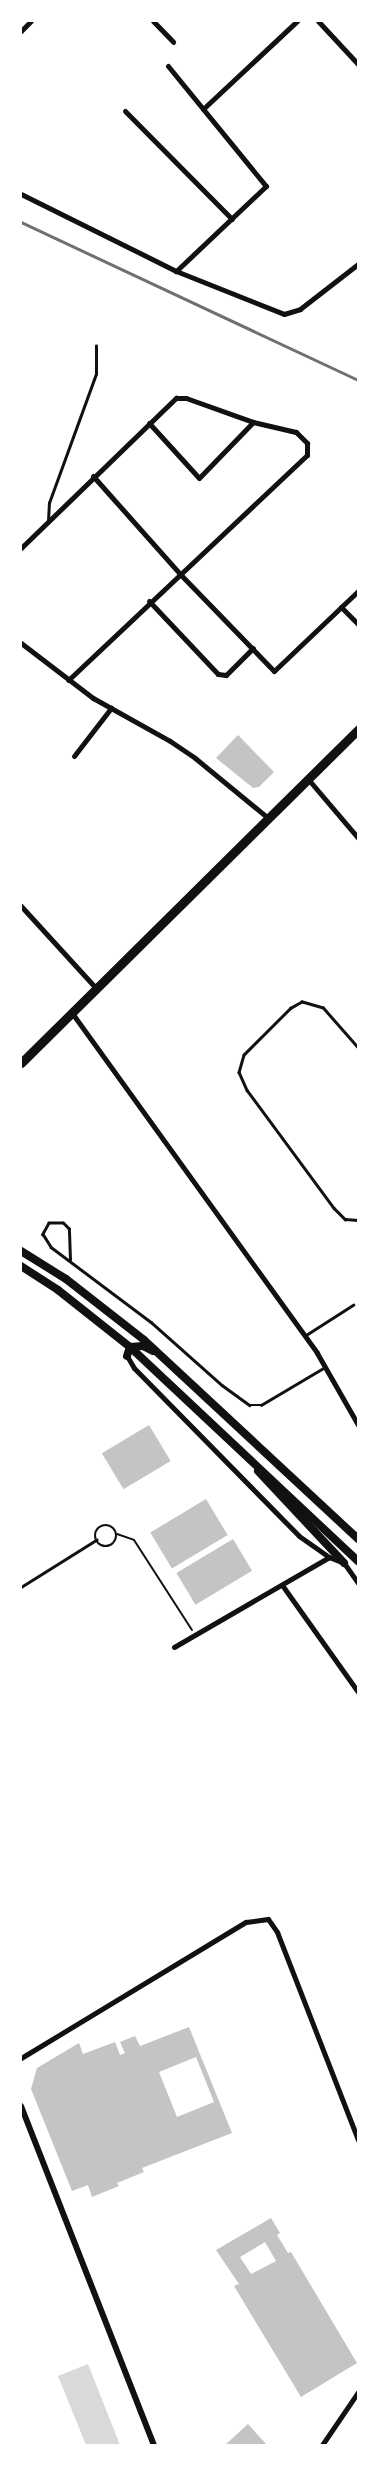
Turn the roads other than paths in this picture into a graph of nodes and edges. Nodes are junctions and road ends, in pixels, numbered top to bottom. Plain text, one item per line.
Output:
1 (31, 21) edge
2 (153, 21) edge
3 (297, 21) edge
4 (318, 21) edge
5 (21, 31) edge
6 (174, 42) dead end
7 (358, 64) edge
8 (168, 66) dead end
9 (203, 109) junction
10 (125, 111) dead end
11 (21, 194) edge
12 (232, 219) junction
13 (358, 264) edge
14 (176, 271) junction
15 (96, 346) dead end
16 (253, 422) junction
17 (149, 423) junction
18 (93, 476) junction
19 (48, 522) junction
20 (21, 548) edge
21 (180, 574) junction
22 (358, 591) edge
23 (149, 601) junction
24 (341, 607) junction
25 (358, 624) edge
26 (21, 643) edge
27 (254, 648) junction
28 (68, 680) junction
29 (111, 708) junction
30 (358, 730) edge
31 (74, 756) dead end
32 (308, 779) junction
33 (268, 818) junction
34 (358, 838) edge
35 (21, 906) edge
36 (96, 988) junction
37 (67, 1015) junction
38 (358, 1048) edge
39 (21, 1056) edge
40 (21, 1063) edge
41 (358, 1220) edge
42 (21, 1251) edge
43 (70, 1260) junction
44 (21, 1266) edge
45 (353, 1305) dead end
46 (305, 1336) junction
47 (130, 1346) junction
48 (162, 1355) junction
49 (127, 1356) joint
50 (325, 1367) junction
51 (358, 1425) edge
52 (235, 1442) junction
53 (358, 1539) edge
54 (96, 1540) junction
55 (329, 1557) junction
56 (358, 1561) edge
57 (344, 1564) junction
58 (358, 1583) edge
59 (282, 1585) junction
60 (21, 1587) edge
61 (174, 1647) dead end
62 (358, 1692) edge
63 (21, 2058) edge
64 (21, 2106) edge
65 (21, 2121) edge
66 (32, 2140) junction
67 (358, 2140) edge
68 (358, 2392) edge
69 (154, 2445) edge
70 (322, 2445) edge

1 - 5 street
2 - 6 street
3 - 9 street
4 - 7 street
8 - 9 street
9 - 12 street
10 - 12 street
11 - 14 street
12 - 14 street
13 - 14 street
15 - 19 lane
16 - 17 street
16 - 17 street
16 - 21 street
17 - 18 street
18 - 19 street
18 - 21 street
19 - 20 street
21 - 23 street
21 - 27 street
22 - 24 street
23 - 27 street
23 - 28 street
24 - 25 street
24 - 27 street
26 - 28 street
28 - 29 street
29 - 31 street
29 - 33 street
30 - 32 main road
32 - 33 main road
32 - 34 street
33 - 36 main road
35 - 36 street
36 - 37 main road
37 - 39 main road
37 - 40 main road
37 - 46 street
38 - 41 lane
42 - 48 main road
43 - 43 lane
43 - 50 lane
44 - 47 main road
45 - 46 lane
46 - 50 street
47 - 48 main road
47 - 49 main road
47 - 52 main road
48 - 53 main road
49 - 55 street
50 - 51 street
52 - 56 main road
52 - 57 main road
54 - 54 lane
54 - 60 lane
55 - 57 street
55 - 59 street
57 - 58 street
59 - 61 street
59 - 62 street
63 - 67 street
64 - 66 street
65 - 66 street
66 - 69 street
68 - 70 street

